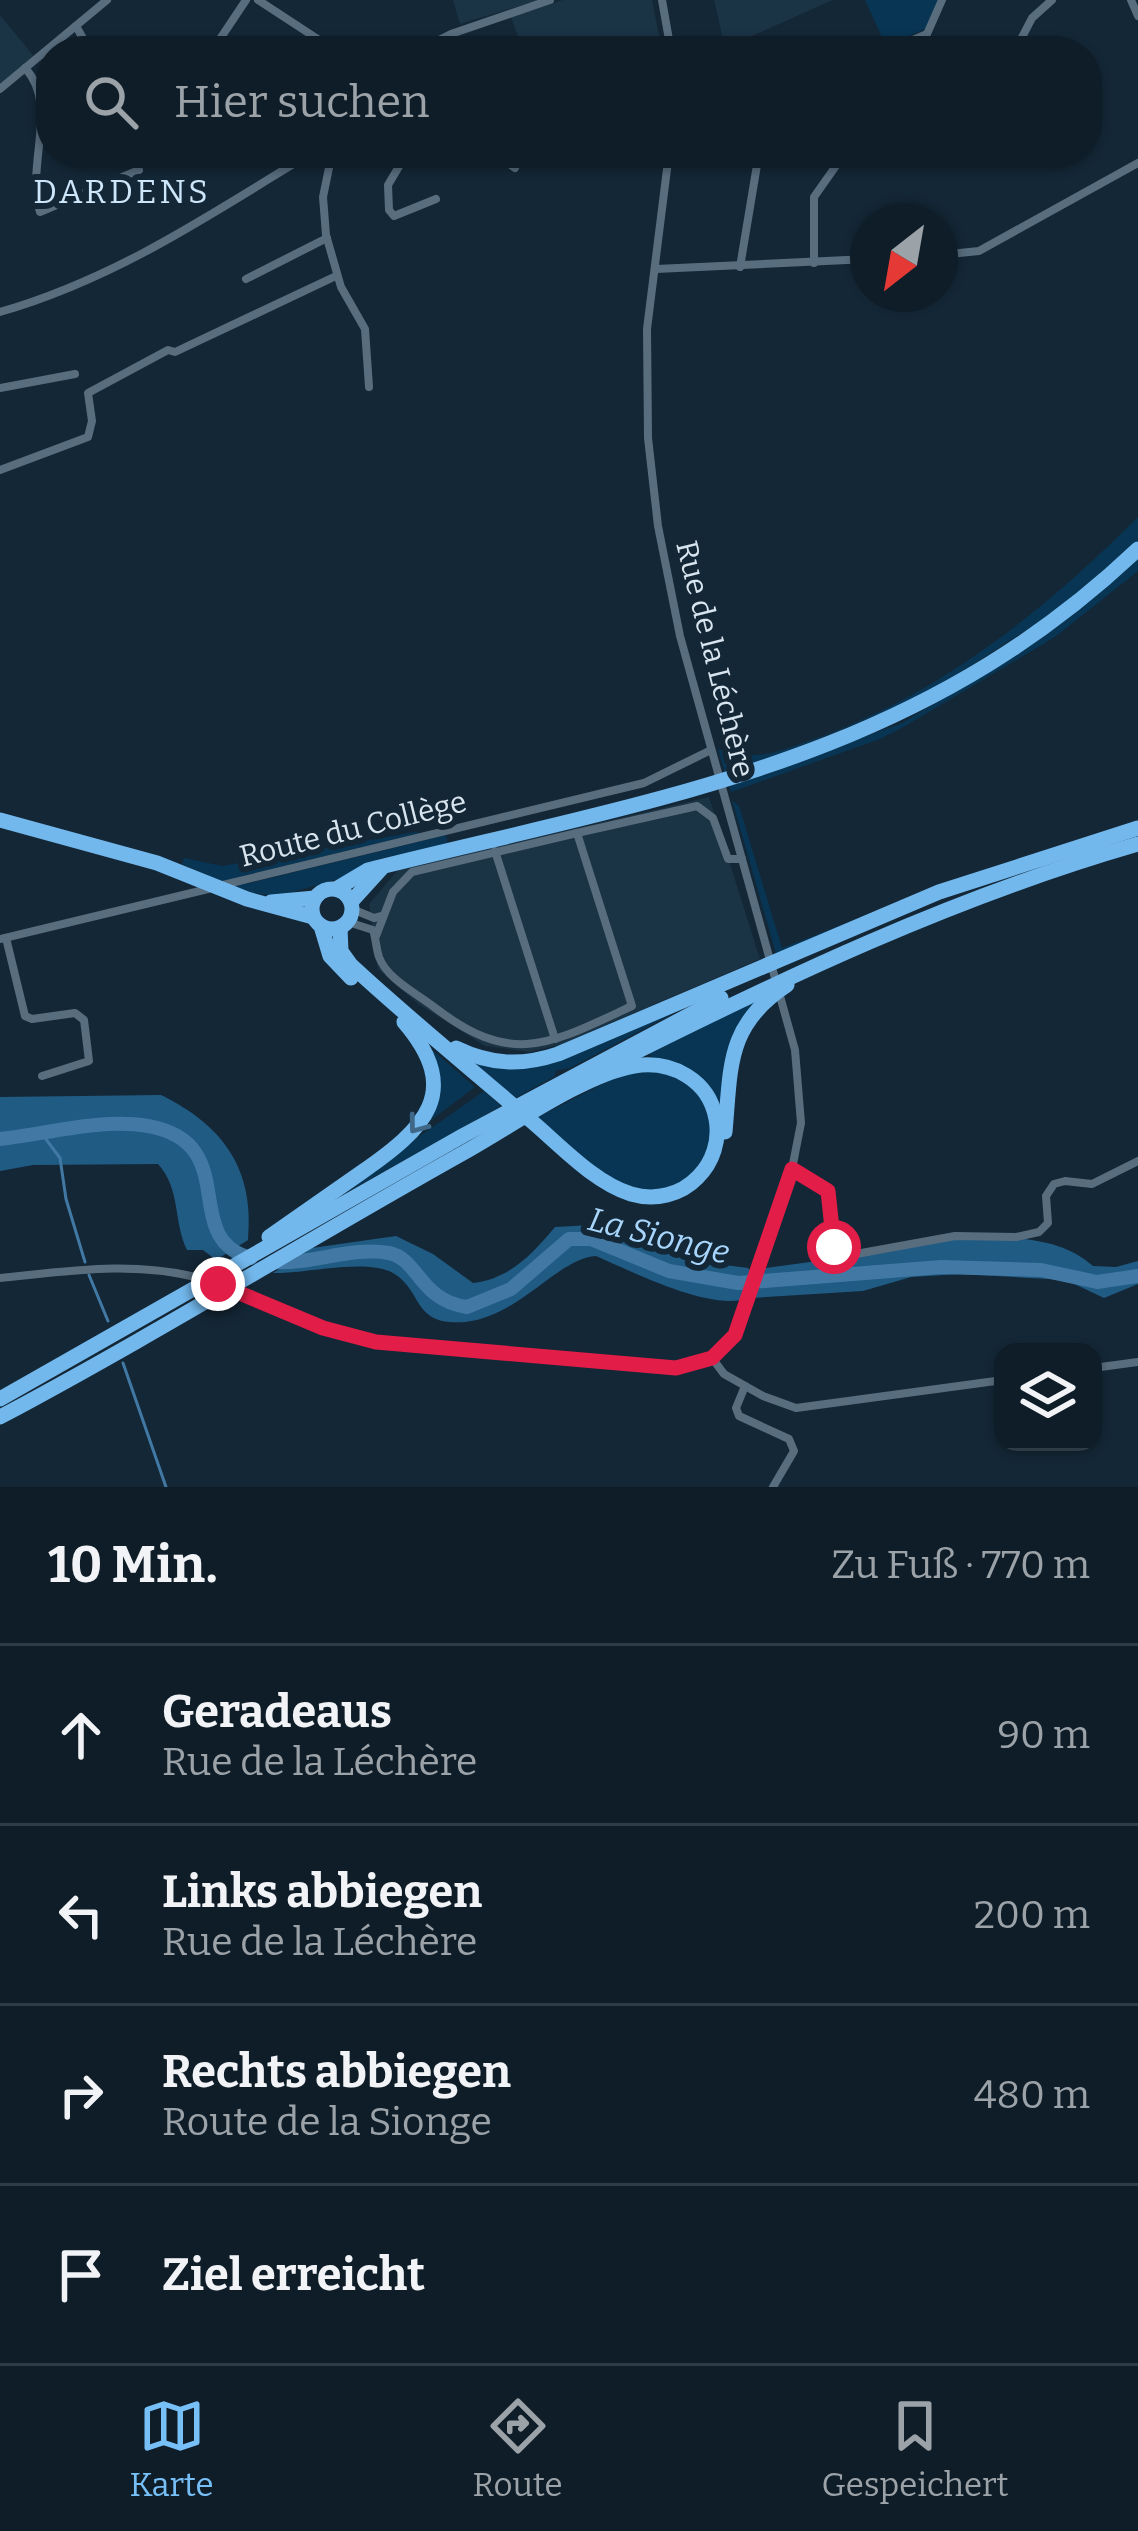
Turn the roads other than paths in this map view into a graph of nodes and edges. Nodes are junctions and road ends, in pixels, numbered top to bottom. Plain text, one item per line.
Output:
1 (106, 0) edge
2 (246, 0) edge
3 (258, 0) edge
4 (550, 0) edge
5 (942, 0) edge
6 (1052, 0) edge
7 (1131, 0) edge
8 (662, 1) edge
9 (1138, 16) edge
10 (76, 26) junction
11 (64, 36) edge
12 (82, 36) edge
13 (222, 36) edge
14 (313, 36) edge
15 (447, 36) edge
16 (668, 36) edge
17 (922, 36) edge
18 (1023, 36) edge
19 (36, 59) edge
20 (25, 68) junction
21 (36, 80) edge
22 (0, 88) edge
23 (36, 147) edge
24 (1138, 163) edge
25 (138, 168) edge
26 (287, 168) edge
27 (329, 168) edge
28 (398, 168) edge
29 (667, 168) edge
30 (756, 168) edge
31 (834, 168) edge
32 (436, 199) dead end
33 (327, 238) junction
34 (958, 253) edge
35 (850, 261) edge
36 (814, 263) junction
37 (740, 267) junction
38 (656, 269) junction
39 (336, 276) junction
40 (246, 279) dead end
41 (0, 312) edge
42 (75, 374) dead end
43 (369, 387) dead end
44 (0, 388) edge
45 (1, 467) edge
46 (1138, 549) edge
47 (711, 750) junction
48 (0, 820) edge
49 (577, 833) junction
50 (1138, 836) edge
51 (495, 851) junction
52 (742, 860) junction
53 (386, 866) junction
54 (336, 890) junction
55 (315, 898) junction
56 (260, 902) junction
57 (348, 915) junction
58 (382, 916) junction
59 (317, 922) junction
60 (376, 935) junction
61 (3, 938) edge
62 (834, 956) junction
63 (404, 1022) junction
64 (428, 1031) junction
65 (555, 1039) junction
66 (42, 1076) dead end
67 (494, 1092) junction
68 (540, 1131) junction
69 (1138, 1161) edge
70 (792, 1169) junction
71 (284, 1244) junction
72 (0, 1278) edge
73 (208, 1290) junction
74 (712, 1358) junction
75 (1138, 1362) edge
76 (1102, 1367) edge
77 (994, 1382) edge
78 (745, 1386) junction
79 (0, 1399) edge
80 (0, 1414) edge
81 (773, 1487) edge

1 - 10 street
2 - 13 street
3 - 14 street
4 - 15 street
5 - 17 street
6 - 18 street
7 - 9 street
8 - 16 street
10 - 11 street
10 - 12 street
19 - 20 street
20 - 21 street
20 - 22 street
23 - 25 street
24 - 34 street
26 - 41 street
27 - 33 street
28 - 32 street
29 - 38 street, Rue de la Léchère
30 - 37 street
31 - 36 street
33 - 39 street
33 - 40 street
35 - 36 street
36 - 37 street
37 - 38 street
38 - 47 street, Rue de la Léchère
39 - 43 street
39 - 45 street
42 - 44 street
46 - 53 highway
47 - 52 street, Rue de la Léchère
47 - 61 street, Route du Collège
48 - 56 highway
49 - 51 street
49 - 52 street
49 - 65 street
50 - 62 highway
50 - 64 highway
50 - 71 highway
51 - 58 street
51 - 65 street
52 - 70 street, Rue de la Léchère
53 - 54 highway
53 - 57 highway
54 - 55 highway
54 - 57 highway
55 - 56 highway
55 - 59 highway
56 - 59 highway
57 - 58 street
57 - 59 highway
57 - 60 street
57 - 64 highway
58 - 60 street
59 - 63 highway
60 - 65 street
61 - 66 street
62 - 68 highway
62 - 71 highway
63 - 67 highway
63 -> 71 highway
64 - 67 highway
67 - 68 highway
68 - 71 highway
69 - 70 street
70 - 74 street, Rue de la Léchère
71 - 73 highway
71 - 73 highway
72 - 74 street
73 - 79 highway
73 - 80 highway
74 - 78 street
75 - 76 street
77 - 78 street
78 - 81 street

